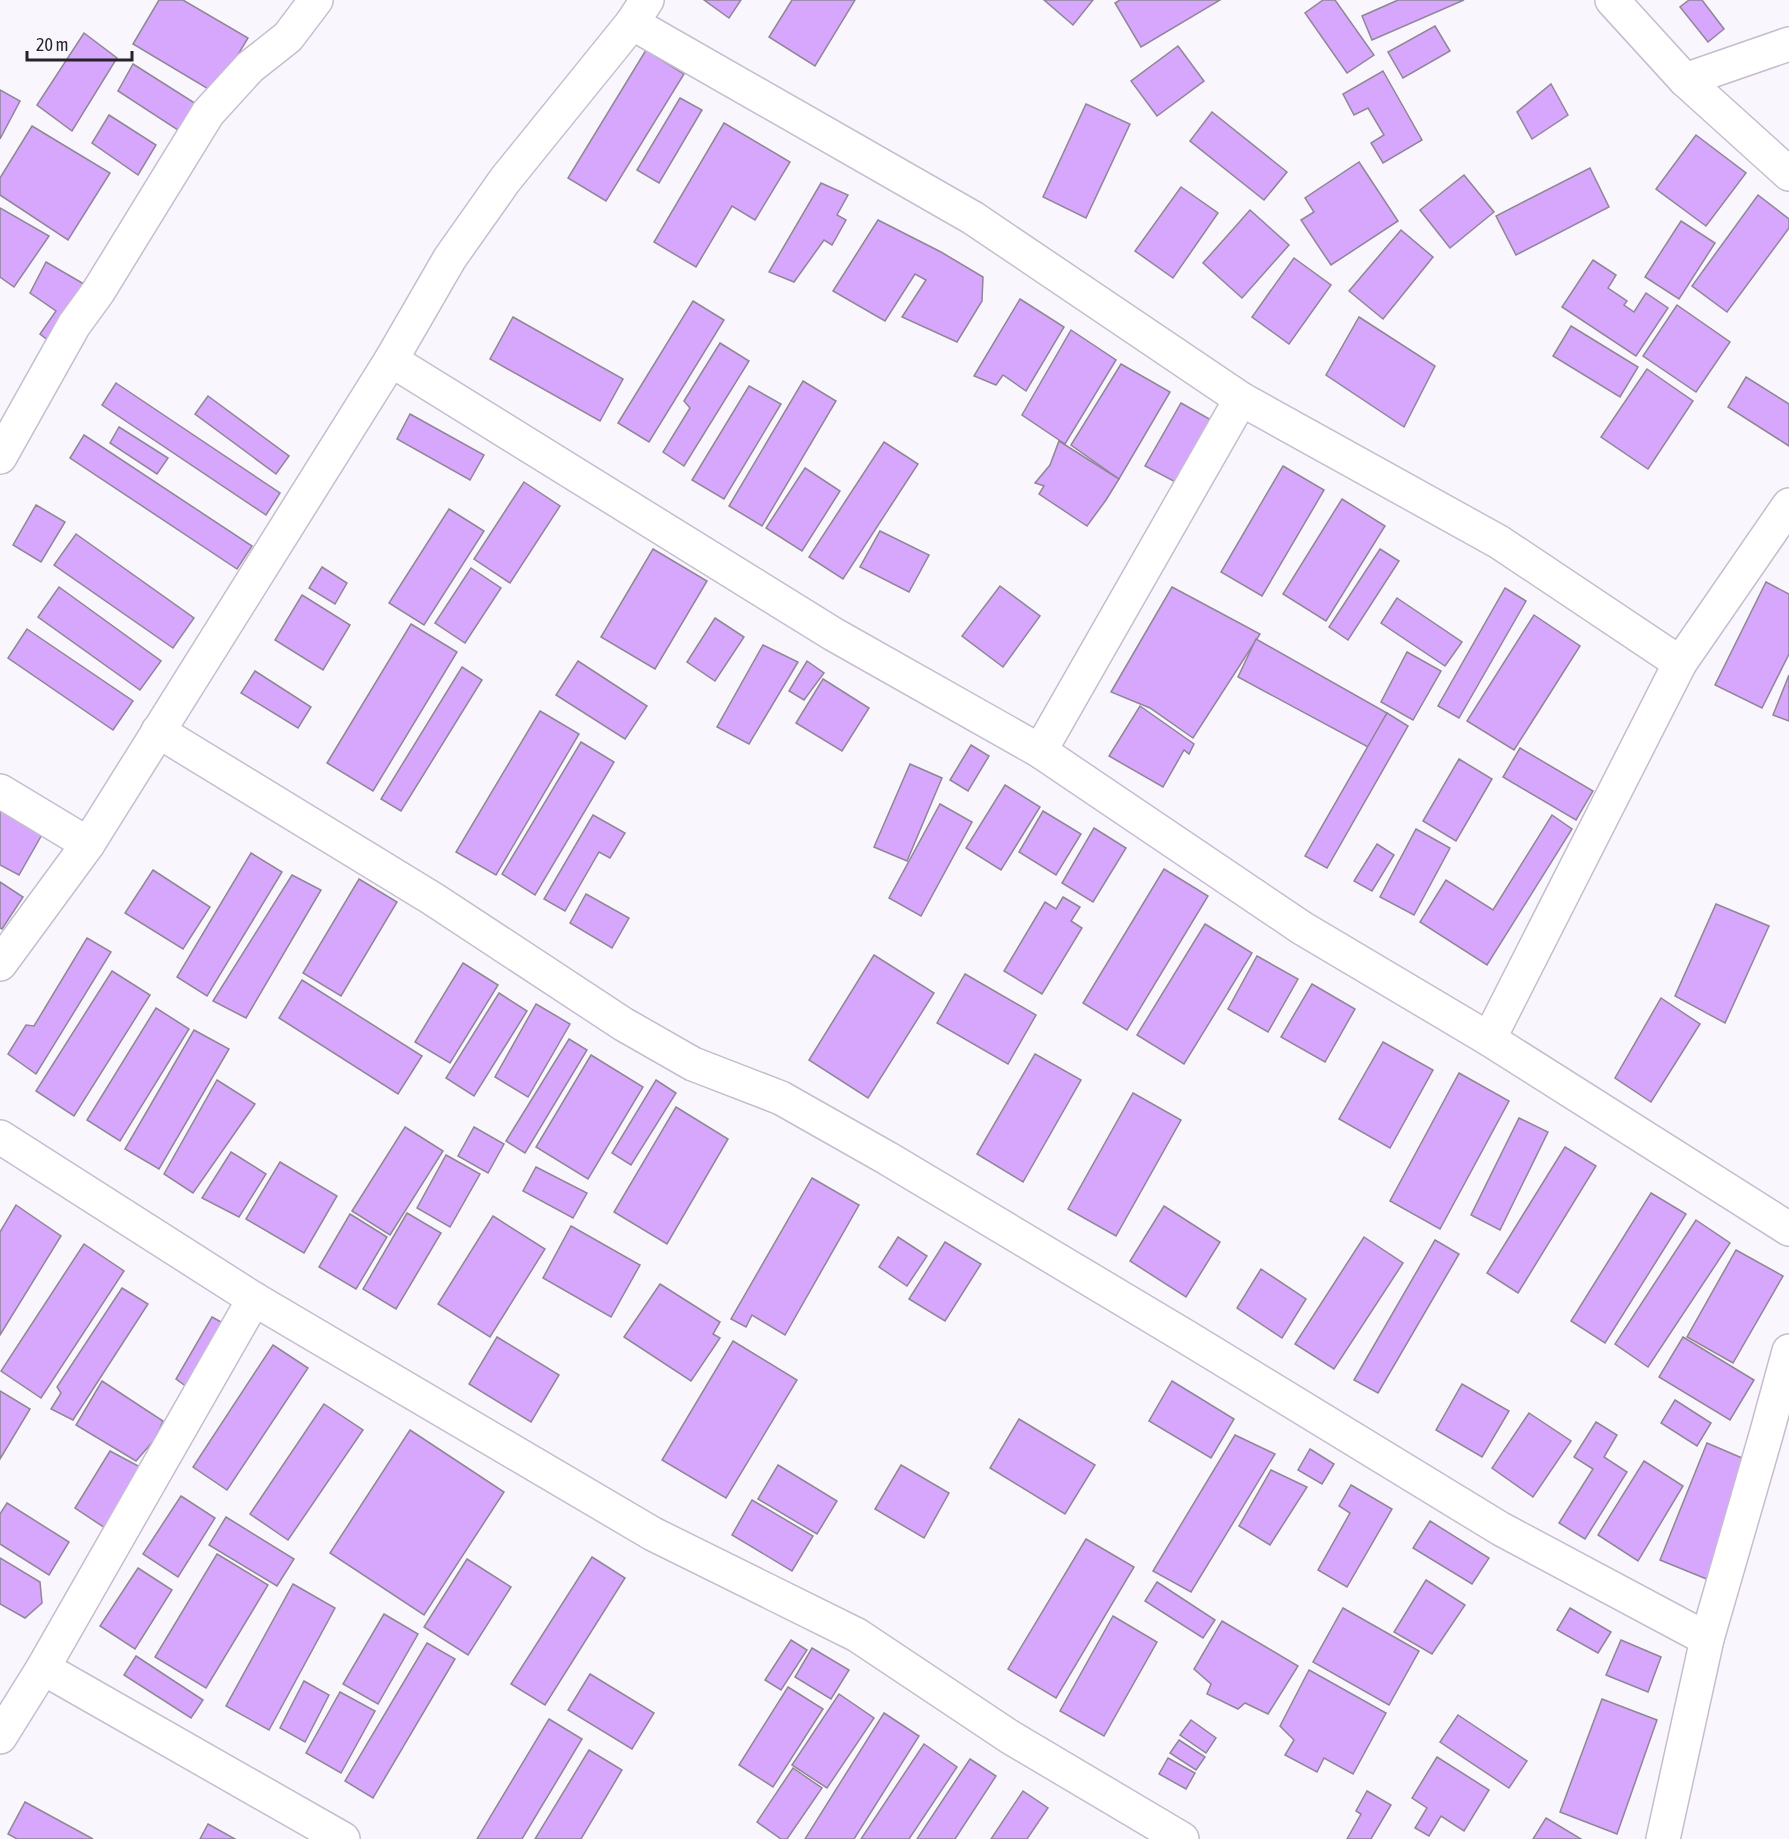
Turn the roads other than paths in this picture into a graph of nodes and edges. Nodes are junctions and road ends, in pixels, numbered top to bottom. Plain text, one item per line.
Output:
1 (316, 0) edge
2 (1612, 0) edge
3 (640, 12) edge
4 (1789, 44) edge
5 (1685, 80) junction
6 (1789, 174) edge
7 (391, 360) junction
8 (1241, 399) junction
9 (0, 457) edge
10 (1789, 506) edge
11 (1680, 663) junction
12 (158, 731) junction
13 (1040, 751) junction
14 (0, 791) edge
15 (88, 844) junction
16 (0, 964) edge
17 (1489, 1039) junction
18 (0, 1137) edge
19 (1789, 1229) edge
20 (254, 1299) junction
21 (1789, 1351) edge
22 (1778, 1440) edge
23 (1707, 1639) junction
24 (43, 1668) junction
25 (0, 1737) edge
26 (343, 1839) edge
27 (1182, 1839) edge
28 (1663, 1839) edge

1 - 9 street
2 - 5 street
3 - 7 street
3 - 8 street
4 - 5 street
5 - 6 street
7 - 12 street
7 - 13 street
8 - 11 street
8 - 13 street
10 - 11 street
11 - 17 street
12 - 15 street
12 - 23 street
13 - 17 street
14 - 15 street
15 - 16 street
17 - 19 street
18 - 20 street
20 - 24 street
20 - 27 street
21 - 22 street
22 - 23 street
23 - 28 street
24 - 25 street
24 - 26 street

